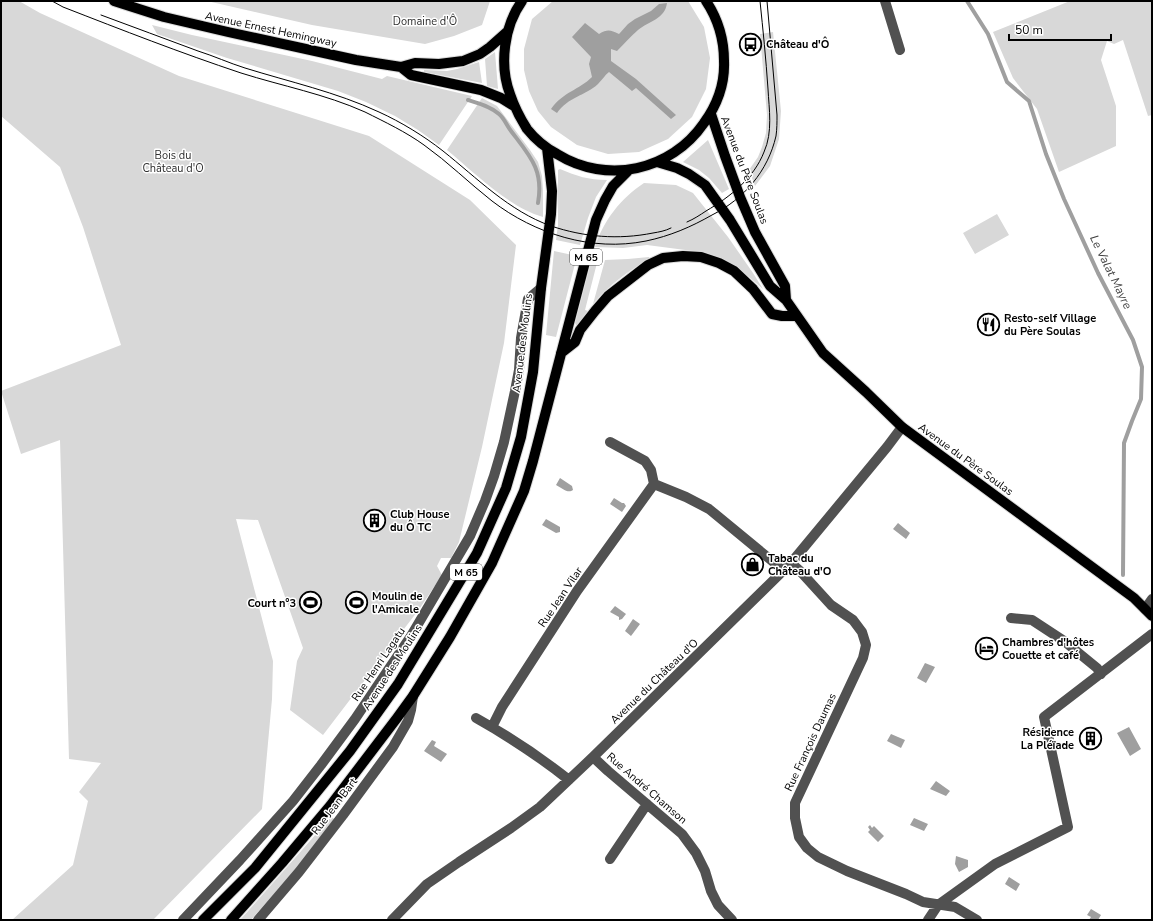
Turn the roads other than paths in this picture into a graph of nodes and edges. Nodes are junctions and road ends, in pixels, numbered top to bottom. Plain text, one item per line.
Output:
1 (114, 1) edge
2 (522, 1) edge
3 (706, 1) edge
4 (885, 1) edge
5 (508, 31) junction
6 (900, 50) dead end
7 (401, 67) junction
8 (514, 106) junction
9 (711, 114) junction
10 (547, 148) junction
11 (657, 162) junction
12 (629, 170) junction
13 (541, 288) junction
14 (786, 300) junction
15 (797, 316) junction
16 (561, 353) junction
17 (902, 427) junction
18 (610, 442) dead end
19 (654, 484) junction
20 (791, 562) junction
21 (782, 571) junction
22 (1152, 599) edge
23 (1149, 613) edge
24 (1011, 618) dead end
25 (1152, 634) edge
26 (1101, 674) junction
27 (413, 696) junction
28 (476, 718) dead end
29 (492, 727) junction
30 (593, 757) junction
31 (569, 780) junction
32 (647, 804) junction
33 (610, 859) dead end
34 (938, 905) junction
35 (183, 920) edge
36 (203, 920) edge
37 (231, 920) edge
38 (258, 920) edge
39 (392, 920) edge
40 (732, 920) edge
41 (928, 920) edge
42 (977, 920) edge

1 - 7 main road, Avenue Ernest Hemingway
2 - 5 main road
3 - 9 main road
4 - 6 street
5 - 7 main road, Avenue Ernest Hemingway
5 - 8 main road
7 - 8 main road, Avenue Ernest Hemingway
8 - 10 main road
9 - 11 main road
9 - 14 main road, Avenue du Père Soulas
10 - 12 main road
10 - 13 main road, Avenue des Moulins / M 65
11 - 12 main road
11 - 14 main road, Avenue du Père Soulas
12 - 16 main road, M 65
13 - 35 street, Rue Henri Lagatu
13 - 36 main road, Avenue des Moulins / M 65
14 - 15 main road, Avenue du Père Soulas
15 - 16 main road
15 - 17 main road, Avenue du Père Soulas
16 - 27 main road, M 65
17 - 20 street, Avenue du Château d'O
17 - 23 main road, Avenue du Père Soulas
18 - 19 street
19 - 21 street
19 - 29 street, Rue Jean Vilar
20 - 21 street, Avenue du Château d'O
20 - 34 street, Rue François Daumas
21 - 30 street, Avenue du Château d'O
22 - 23 street
24 - 26 street
25 - 26 street
26 - 34 street
27 - 37 main road, M 65
27 - 38 street, Rue Jean Bart
28 - 29 street
29 - 31 street
30 - 31 street, Avenue du Château d'O
30 - 32 street, Rue André Chamson
31 - 39 street, Avenue du Château d'O
32 - 33 street
32 - 40 street, Rue André Chamson
34 - 41 street
34 - 42 street, Rue François Daumas

